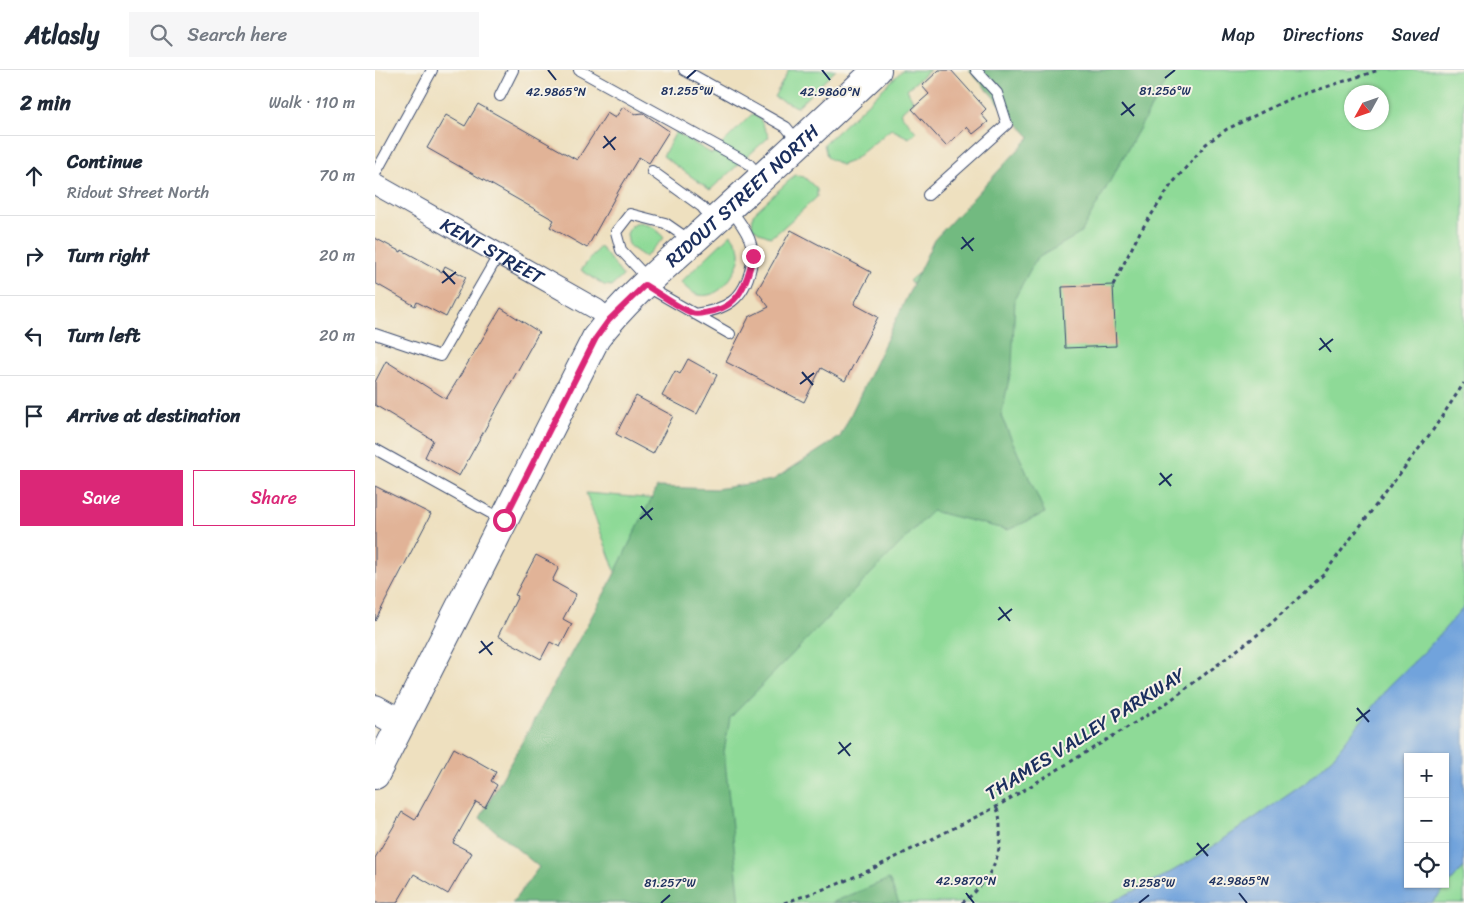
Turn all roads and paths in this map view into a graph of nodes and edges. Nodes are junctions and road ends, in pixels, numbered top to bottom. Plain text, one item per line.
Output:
1 (432, 70) edge
2 (513, 70) edge
3 (579, 70) edge
4 (684, 70) edge
5 (877, 70) edge
6 (976, 70) edge
7 (1379, 70) edge
8 (500, 96) dead end
9 (800, 144) junction
10 (652, 171) dead end
11 (375, 174) edge
12 (761, 178) junction
13 (375, 184) edge
14 (928, 195) dead end
15 (721, 214) junction
16 (692, 241) junction
17 (499, 254) junction
18 (647, 283) junction
19 (1113, 285) dead end
20 (694, 314) junction
21 (609, 320) junction
22 (375, 334) edge
23 (730, 334) dead end
24 (1464, 383) edge
25 (375, 449) edge
26 (504, 520) junction
27 (375, 709) edge
28 (400, 724) junction
29 (375, 775) edge
30 (996, 807) junction
31 (784, 903) edge
32 (961, 903) edge

1 - 11 lane
2 - 8 lane
3 - 12 lane
4 - 9 lane
5 - 9 street, RIDOUT STREET NORTH
6 - 14 lane
7 - 19 path
9 - 12 street, RIDOUT STREET NORTH
10 - 15 lane
12 - 15 street, RIDOUT STREET NORTH
13 - 17 street, KENT STREET
15 - 16 street, RIDOUT STREET NORTH
15 - 20 lane
16 - 18 street, RIDOUT STREET NORTH
16 - 18 lane
17 - 21 street, KENT STREET
17 - 22 lane
18 - 20 lane
18 - 21 street, RIDOUT STREET NORTH
20 - 23 lane
21 - 26 street, RIDOUT STREET NORTH
24 - 30 path, THAMES VALLEY PARKWAY
25 - 26 lane
26 - 28 street, RIDOUT STREET NORTH
27 - 28 street
28 - 29 street, RIDOUT STREET NORTH
30 - 31 path, THAMES VALLEY PARKWAY
30 - 32 path

